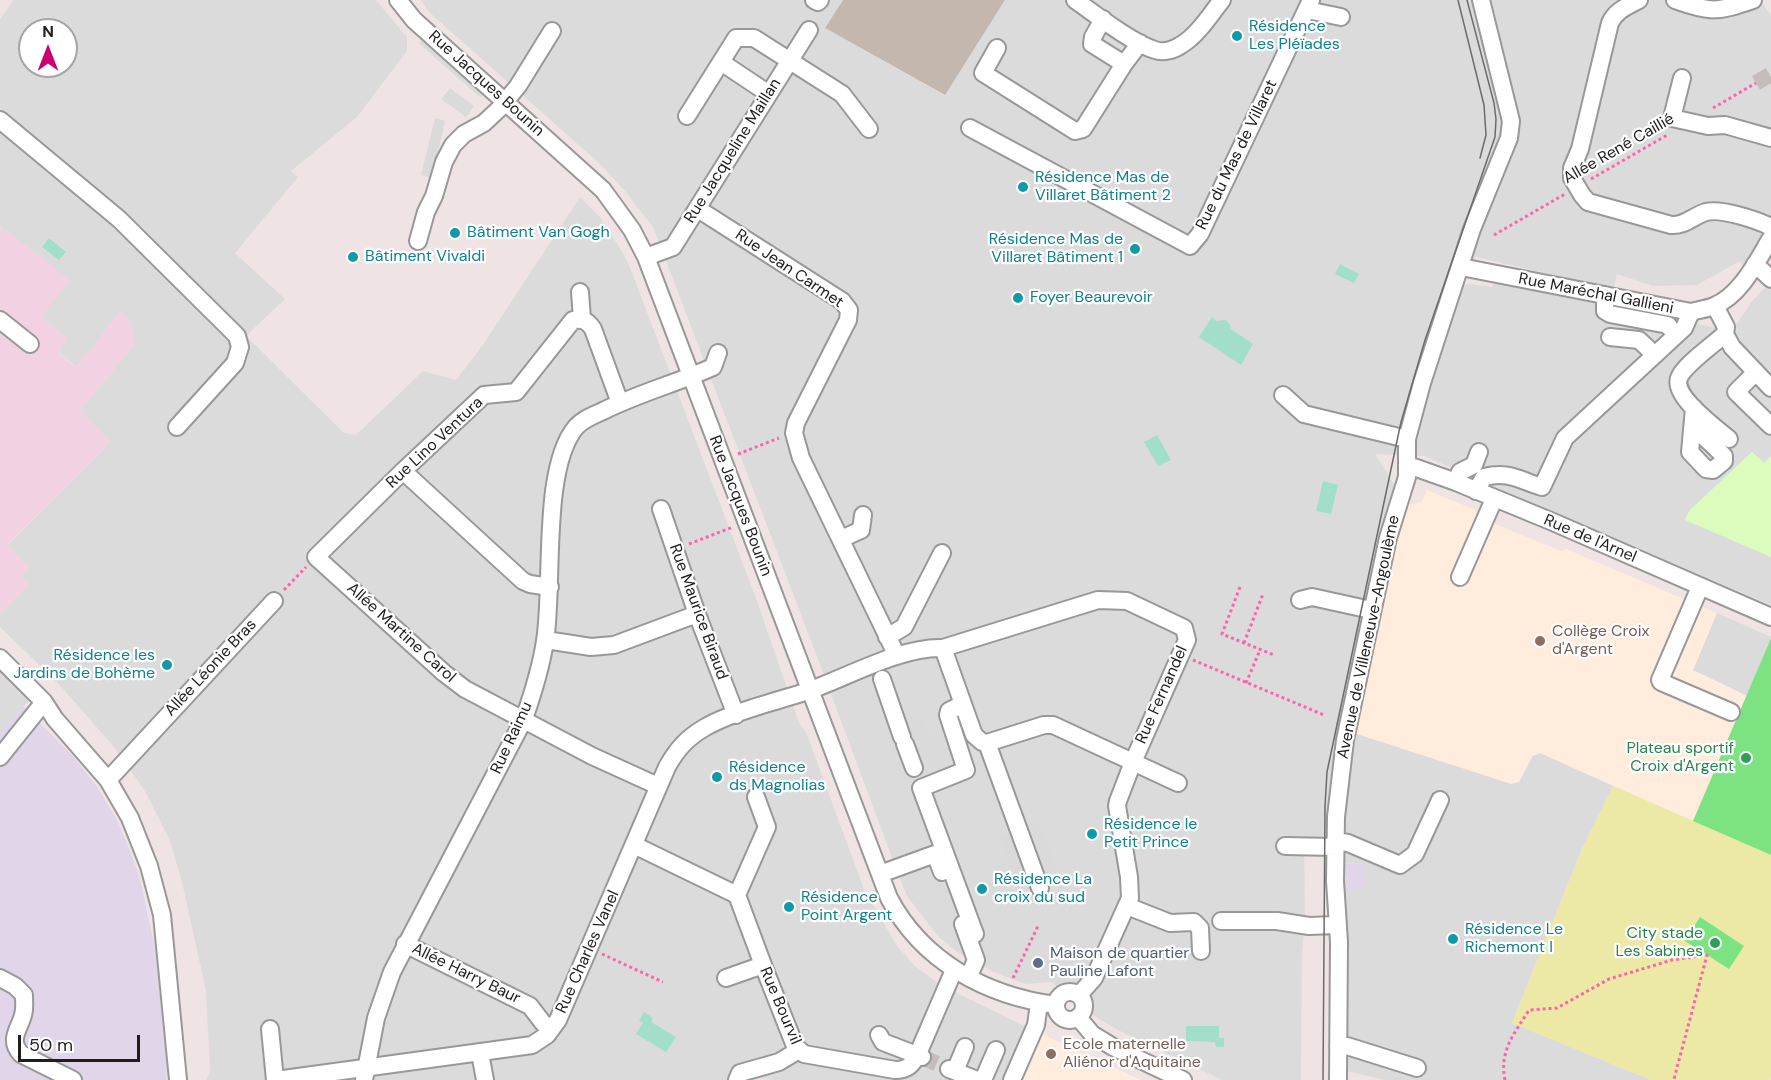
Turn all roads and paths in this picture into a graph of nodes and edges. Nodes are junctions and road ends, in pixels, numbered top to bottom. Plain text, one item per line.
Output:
1 (398, 0) edge
2 (1075, 0) edge
3 (1222, 0) edge
4 (1481, 0) edge
5 (1640, 0) edge
6 (1675, 0) edge
7 (1753, 0) edge
8 (1309, 5) edge
9 (1341, 17) dead end
10 (1102, 19) junction
11 (809, 30) dead end
12 (552, 31) dead end
13 (1140, 43) junction
14 (997, 48) dead end
15 (789, 61) junction
16 (721, 62) junction
17 (1124, 64) junction
18 (1682, 78) dead end
19 (1756, 83) tunnel mouth
20 (768, 94) junction
21 (505, 102) junction
22 (687, 116) dead end
23 (0, 120) edge
24 (1689, 122) junction
25 (970, 128) dead end
26 (869, 129) dead end
27 (1771, 138) edge
28 (1576, 187) junction
29 (698, 209) junction
30 (1771, 227) edge
31 (1494, 235) dead end
32 (1771, 238) edge
33 (418, 241) dead end
34 (646, 257) junction
35 (1755, 264) junction
36 (1461, 267) junction
37 (1771, 279) edge
38 (580, 292) dead end
39 (1605, 295) junction
40 (1715, 306) junction
41 (1691, 312) junction
42 (582, 319) junction
43 (0, 320) edge
44 (1670, 328) dead end
45 (1725, 334) junction
46 (1610, 337) dead end
47 (30, 344) dead end
48 (718, 353) dead end
49 (1655, 355) junction
50 (1756, 372) junction
51 (690, 377) junction
52 (1771, 388) edge
53 (1283, 395) dead end
54 (620, 403) junction
55 (1694, 408) junction
56 (1771, 426) edge
57 (177, 427) dead end
58 (1692, 431) dead end
59 (794, 434) junction
60 (1407, 440) junction
61 (1729, 440) dead end
62 (1479, 452) dead end
63 (722, 460) junction
64 (1407, 465) junction
65 (403, 471) junction
66 (1456, 482) junction
67 (1476, 491) junction
68 (1494, 499) junction
69 (661, 508) dead end
70 (864, 515) dead end
71 (746, 522) junction
72 (841, 539) junction
73 (675, 549) junction
74 (942, 553) dead end
75 (316, 557) junction
76 (1460, 577) dead end
77 (550, 587) junction
78 (1240, 587) dead end
79 (1700, 587) junction
80 (1263, 594) dead end
81 (1300, 600) dead end
82 (274, 601) joint
83 (1371, 610) junction
84 (698, 614) junction
85 (1771, 617) edge
86 (887, 637) junction
87 (546, 639) junction
88 (1244, 643) junction
89 (943, 648) junction
90 (1260, 650) junction
91 (1274, 655) dead end
92 (897, 656) junction
93 (0, 657) edge
94 (1190, 658) dead end
95 (882, 679) dead end
96 (1246, 683) junction
97 (811, 690) junction
98 (44, 702) junction
99 (963, 704) junction
100 (1731, 712) dead end
101 (736, 715) junction
102 (1324, 715) dead end
103 (524, 719) junction
104 (987, 743) junction
105 (0, 757) edge
106 (1132, 762) junction
107 (917, 777) junction
108 (108, 780) junction
109 (1178, 783) dead end
110 (658, 786) junction
111 (756, 797) dead end
112 (1440, 800) dead end
113 (1335, 844) junction
114 (634, 845) junction
115 (1285, 846) dead end
116 (880, 874) junction
117 (1040, 888) dead end
118 (737, 895) junction
119 (1127, 906) junction
120 (1221, 921) dead end
121 (1038, 926) dead end
122 (1336, 926) junction
123 (975, 934) dead end
124 (405, 944) junction
125 (590, 948) junction
126 (1201, 951) dead end
127 (763, 965) junction
128 (961, 973) junction
129 (0, 978) edge
130 (726, 978) dead end
131 (663, 982) dead end
132 (1006, 993) junction
133 (1079, 995) junction
134 (1039, 1003) junction
135 (1056, 1005) junction
136 (1078, 1017) junction
137 (270, 1029) dead end
138 (551, 1030) junction
139 (879, 1035) dead end
140 (1338, 1046) junction
141 (965, 1047) dead end
142 (799, 1050) junction
143 (996, 1050) dead end
144 (480, 1053) junction
145 (920, 1057) junction
146 (1417, 1068) dead end
147 (365, 1074) edge
148 (73, 1080) edge
149 (178, 1080) edge
150 (275, 1080) edge
151 (484, 1080) edge
152 (738, 1080) edge
153 (978, 1080) edge
154 (983, 1080) edge
155 (1012, 1080) edge
156 (1183, 1080) edge
157 (1338, 1080) edge
158 (1505, 1080) edge
159 (1672, 1080) edge

1 - 21 street, Rue Jacques Bounin
2 - 10 street
3 - 13 street
4 - 36 street, Avenue de Villeneuve-Angoulème
5 - 28 street
6 - 7 street
8 - 9 street
8 - 25 street, Rue du Mas de Villaret
10 - 13 street
10 - 17 street
11 - 15 street, Rue Jacqueline Maillan
12 - 21 street
13 - 17 street
14 - 17 street
15 - 16 street
15 - 20 street, Rue Jacqueline Maillan
15 - 26 street
16 - 20 street
16 - 22 street
18 - 24 street
19 - 24 path, Allée René Caillié
20 - 29 street, Rue Jacqueline Maillan
21 - 33 street
21 - 34 street, Rue Jacques Bounin
23 - 57 street
24 - 27 street
24 - 28 path, Allée René Caillié
28 - 30 street
28 - 31 path, Allée René Caillié
29 - 34 street, Rue Jacqueline Maillan
29 - 59 street, Rue Jean Carmet
32 - 35 street, Rue Maréchal Gallieni
34 - 51 street, Rue Jacques Bounin
35 - 37 street
35 - 40 street, Rue Maréchal Gallieni
36 - 39 street, Rue Maréchal Gallieni
36 - 60 street, Avenue de Villeneuve-Angoulème
38 - 42 street
39 - 41 street, Rue Maréchal Gallieni
39 - 44 street
40 - 41 street, Rue Maréchal Gallieni
40 - 45 street
41 - 49 street
42 - 54 street
42 - 65 street, Rue Lino Ventura
43 - 47 street
45 - 50 street
45 - 55 street
46 - 49 street
48 - 51 street, Rue Raimu
49 - 67 street
50 - 52 street
50 - 56 street
51 - 54 street, Rue Raimu
51 - 63 street, Rue Jacques Bounin
53 - 60 street
54 - 77 street, Rue Raimu
55 - 58 street
55 - 61 street
59 - 63 path
59 - 72 street
60 - 64 street, Avenue de Villeneuve-Angoulème
62 - 66 street
63 - 71 street, Rue Jacques Bounin
64 - 66 street, Rue de l'Arnel
64 - 83 street, Avenue de Villeneuve-Angoulème
65 - 75 street, Rue Lino Ventura
65 - 77 street
66 - 67 street, Rue de l'Arnel
67 - 68 street, Rue de l'Arnel
68 - 76 street
68 - 79 street, Rue de l'Arnel
69 - 73 street, Rue Maurice Biraud
70 - 72 street
71 - 73 path
71 - 97 street, Rue Jacques Bounin
72 - 86 street
73 - 84 street, Rue Maurice Biraud
74 - 86 street
75 - 82 path
75 - 103 street, Allée Martine Carol
77 - 87 street, Rue Raimu
78 - 88 path
79 - 85 street, Rue de l'Arnel
79 - 100 street
80 - 88 path
81 - 83 street
82 - 108 street, Allée Léonie Bras
83 - 113 street, Avenue de Villeneuve-Angoulème
84 - 87 street
84 - 101 street, Rue Maurice Biraud
86 - 92 street
87 - 103 street, Rue Raimu
88 - 90 path
89 - 92 street, Rue Fernandel
89 - 99 street
89 - 106 street, Rue Fernandel
90 - 91 path
90 - 96 path
92 - 97 street, Rue Fernandel
93 - 98 street
94 - 96 path
95 - 107 street
96 - 102 path
97 - 101 street, Rue Charles Vanel
97 - 116 street, Rue Jacques Bounin
98 - 105 street
98 - 108 street
99 - 104 street
99 - 107 street
101 - 110 street, Rue Charles Vanel
103 - 110 street, Allée Martine Carol
103 - 124 street, Rue Raimu
104 - 106 street
104 - 117 street
106 - 109 street
106 - 119 street, Rue Fernandel
107 - 123 street
108 - 149 street
110 - 114 street, Rue Charles Vanel
111 - 118 street
112 - 113 street
113 - 115 street
113 - 122 street, Avenue de Villeneuve-Angoulème
114 - 118 street
114 - 125 street, Rue Charles Vanel
116 - 128 street, Rue Jacques Bounin
116 - 128 street, Rue Bourvil
118 - 127 street, Rue Bourvil
119 - 126 street
119 - 133 street, Rue Fernandel
120 - 122 street
121 - 132 path
122 - 140 street, Avenue de Villeneuve-Angoulème
124 - 138 street, Allée Harry Baur
124 - 147 street, Rue Raimu
125 - 131 path
125 - 138 street, Rue Charles Vanel
127 - 130 street
127 - 142 street, Rue Bourvil
128 - 132 street, Rue Jacques Bounin
128 - 145 street, Rue Bourvil
129 - 148 street
132 - 134 street, Rue Jacques Bounin
133 - 135 street
133 - 136 street
134 - 135 street, Rue Jacques Bounin
134 - 155 street
135 - 136 street, Rue Jacques Bounin
136 - 156 street, Rue Jacques Bounin
137 - 150 street
138 - 144 street, Rue Charles Vanel
139 - 145 street
140 - 146 street
140 - 157 street, Avenue de Villeneuve-Angoulème
141 - 153 street
142 - 145 street, Rue Bourvil
142 - 152 street
143 - 154 street
144 - 147 street, Rue Charles Vanel
144 - 151 street
147 - 150 street, Rue Charles Vanel
158 - 159 path

